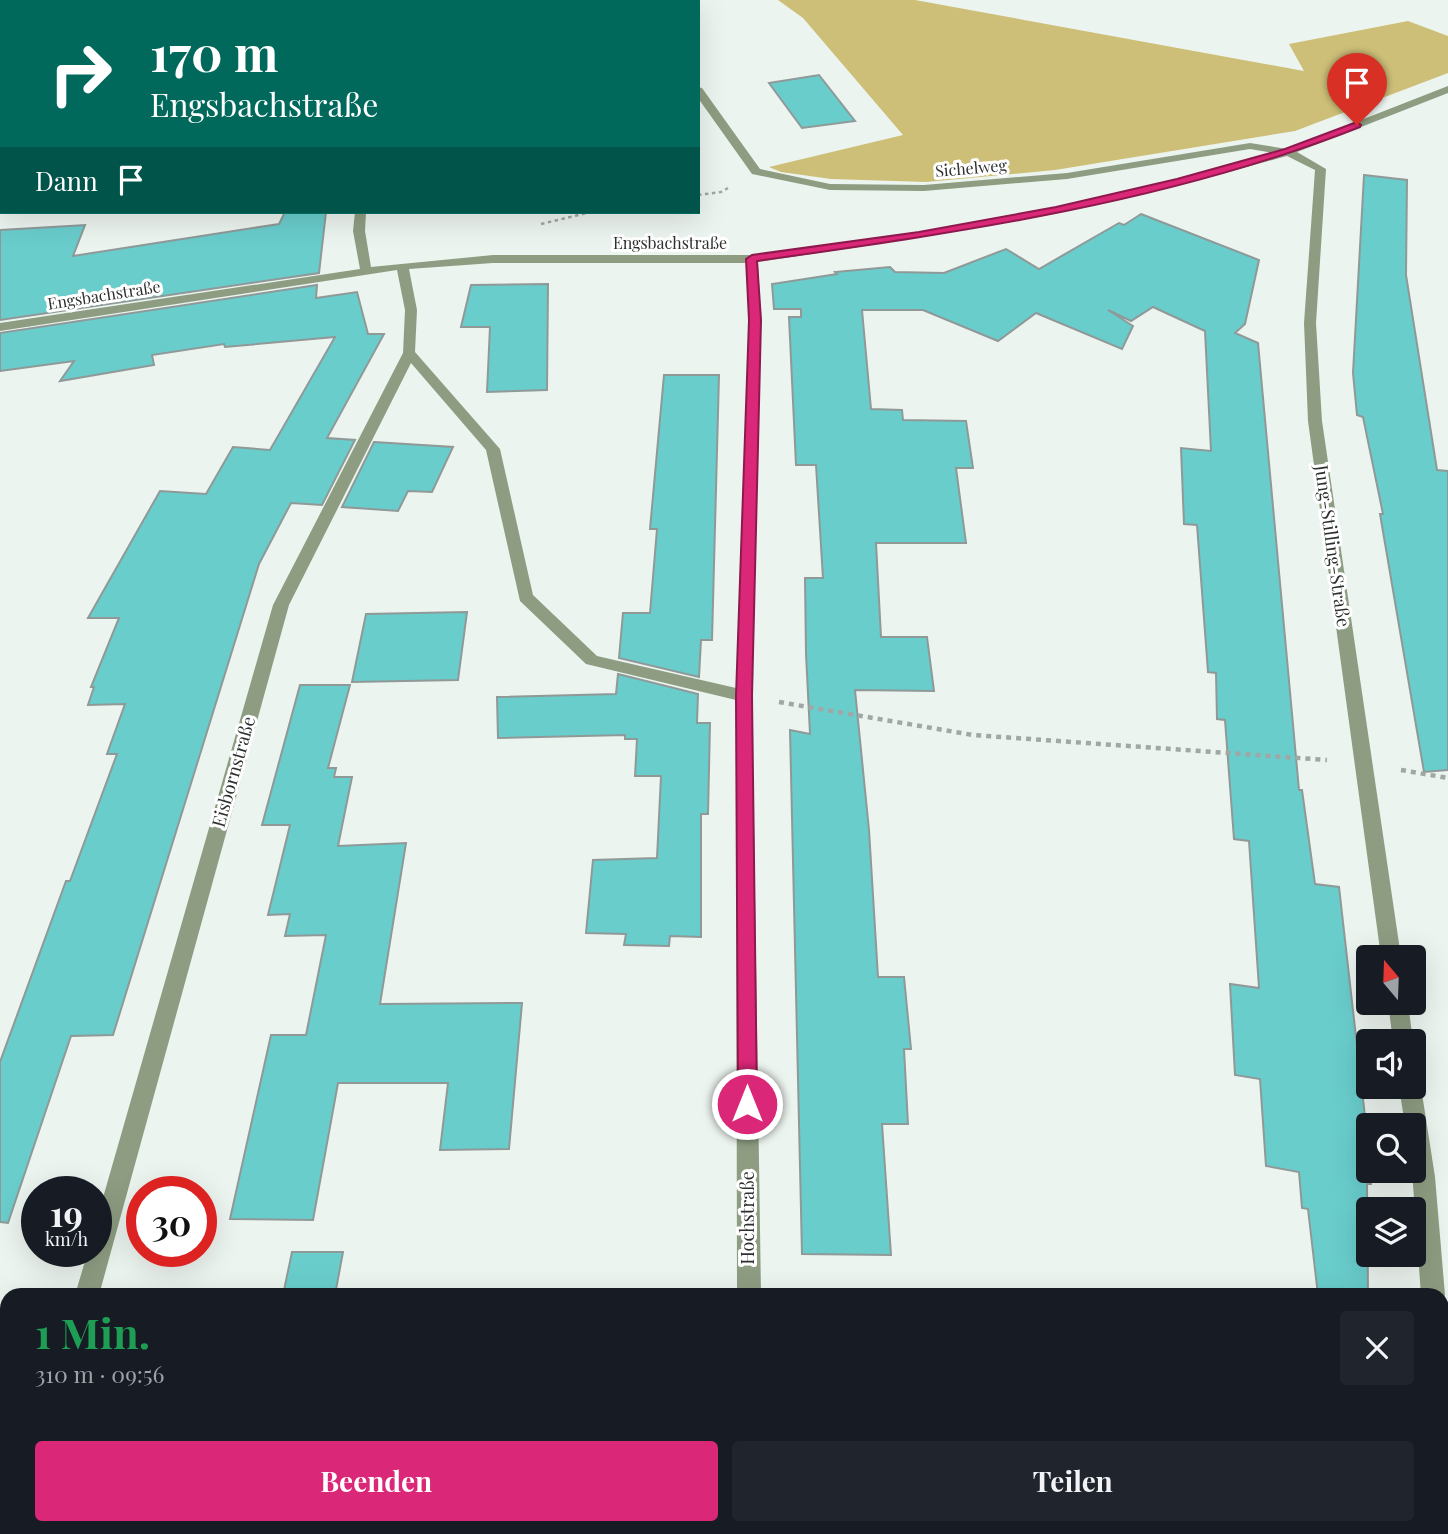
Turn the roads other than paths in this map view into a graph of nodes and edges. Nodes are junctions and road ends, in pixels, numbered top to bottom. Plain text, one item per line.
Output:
1 (1448, 89) edge
2 (700, 93) edge
3 (1288, 152) junction
4 (360, 214) edge
5 (752, 259) junction
6 (402, 267) junction
7 (366, 270) junction
8 (0, 327) edge
9 (409, 353) junction
10 (744, 696) junction
11 (1389, 945) edge
12 (1412, 1099) edge
13 (89, 1288) edge
14 (749, 1288) edge
15 (1432, 1288) edge

1 - 3 street, Engsbachstraße
2 - 3 street, Sichelweg
3 - 5 street, Engsbachstraße
3 - 11 street, Jung-Stilling-Straße
4 - 7 street
5 - 6 street, Engsbachstraße
5 - 10 street, Hochstraße
6 - 7 street, Engsbachstraße
6 - 9 street, Eisbornstraße
7 - 8 street, Engsbachstraße
9 - 10 street
9 - 13 street, Eisbornstraße
10 - 14 street, Hochstraße
12 - 15 street

